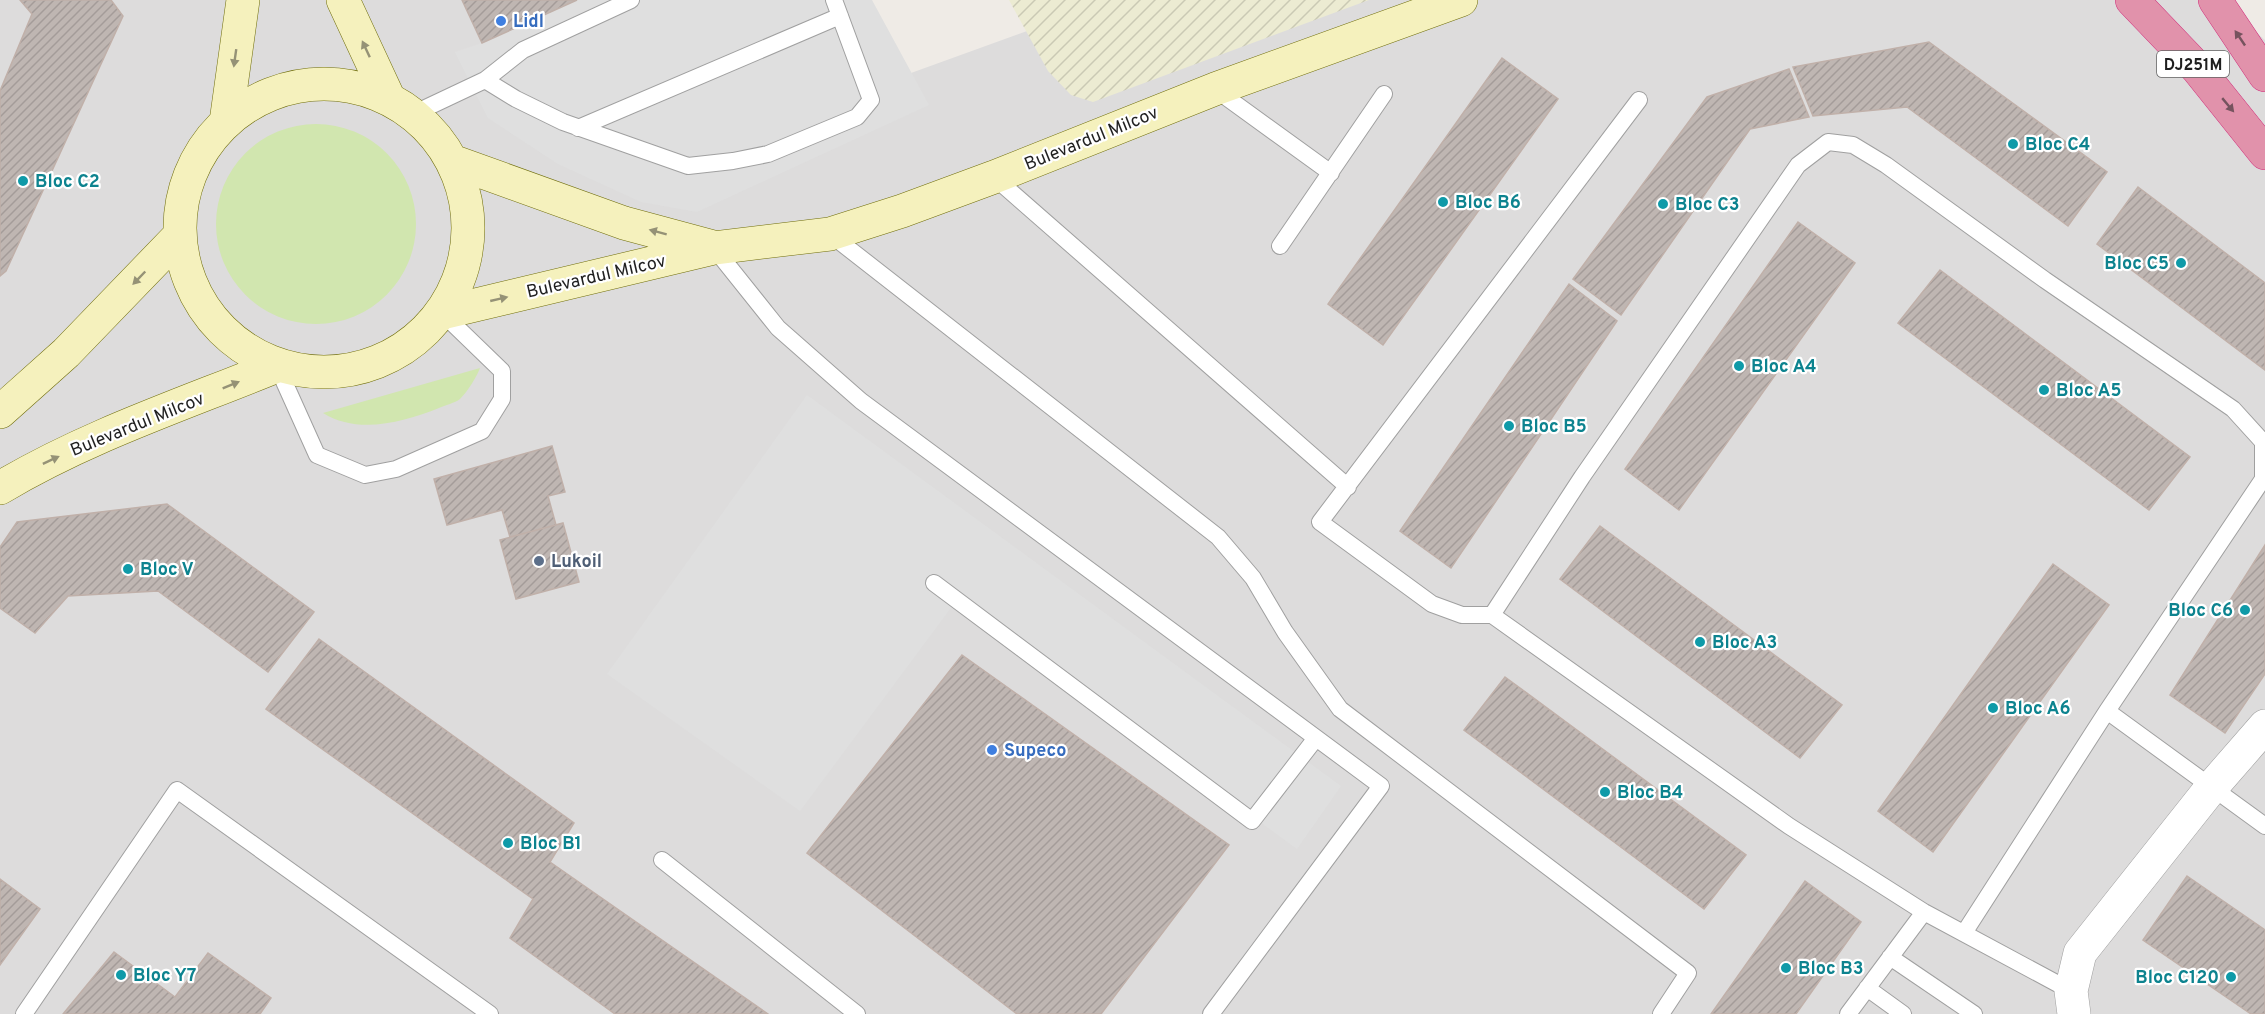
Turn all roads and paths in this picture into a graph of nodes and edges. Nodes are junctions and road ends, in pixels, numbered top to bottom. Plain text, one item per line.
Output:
1 (243, 0) edge
2 (343, 0) edge
3 (631, 0) edge
4 (1461, 0) edge
5 (2132, 0) edge
6 (2215, 0) edge
7 (837, 8) edge
8 (2265, 75) edge
9 (485, 80) junction
10 (1215, 89) junction
11 (1384, 94) dead end
12 (1639, 100) dead end
13 (401, 107) junction
14 (226, 122) junction
15 (578, 128) junction
16 (2265, 153) edge
17 (452, 161) junction
18 (1331, 173) junction
19 (994, 177) junction
20 (830, 234) junction
21 (179, 236) junction
22 (1280, 246) dead end
23 (714, 248) junction
24 (442, 313) junction
25 (277, 366) junction
26 (0, 412) edge
27 (1348, 487) junction
28 (0, 488) edge
29 (933, 583) dead end
30 (1492, 615) junction
31 (2107, 711) junction
32 (2265, 726) edge
33 (1316, 738) junction
34 (2211, 788) junction
35 (2265, 826) edge
36 (662, 860) dead end
37 (1924, 912) junction
38 (1964, 933) junction
39 (1890, 957) junction
40 (1867, 988) junction
41 (2072, 1002) edge
42 (24, 1014) edge
43 (490, 1014) edge
44 (857, 1014) edge
45 (1211, 1014) edge
46 (1660, 1014) edge
47 (1848, 1014) edge
48 (1903, 1014) edge
49 (1974, 1014) edge

1 -> 14 main road
13 -> 2 main road
3 - 9 lane
4 - 10 main road, Bulevardul Milcov
5 -> 16 highway, DJ251M
8 -> 6 highway, DJ251M
7 - 15 lane
7 - 15 lane
9 - 13 lane
9 - 15 lane
10 - 18 lane
10 - 19 main road, Bulevardul Milcov
11 - 18 lane
12 - 27 lane
13 - 14 main road
13 - 17 main road
14 - 21 main road
23 -> 17 main road, Bulevardul Milcov
17 - 24 main road
18 - 22 lane
19 - 20 main road, Bulevardul Milcov
19 - 27 lane
20 - 23 main road, Bulevardul Milcov
20 - 46 lane
21 - 25 main road
21 -> 26 main road
24 -> 23 main road, Bulevardul Milcov
23 - 33 lane
24 - 25 main road
24 - 25 lane
28 -> 25 main road, Bulevardul Milcov
27 - 30 lane
29 - 33 lane
30 - 31 lane
30 - 37 lane
31 - 34 lane
31 - 38 lane
32 - 34 street
33 - 45 lane
34 - 35 lane
34 - 41 street
36 - 44 lane
37 - 38 lane
37 - 39 lane
38 - 41 lane
39 - 40 lane
39 - 49 lane
40 - 47 lane
40 - 48 lane
42 - 43 lane

